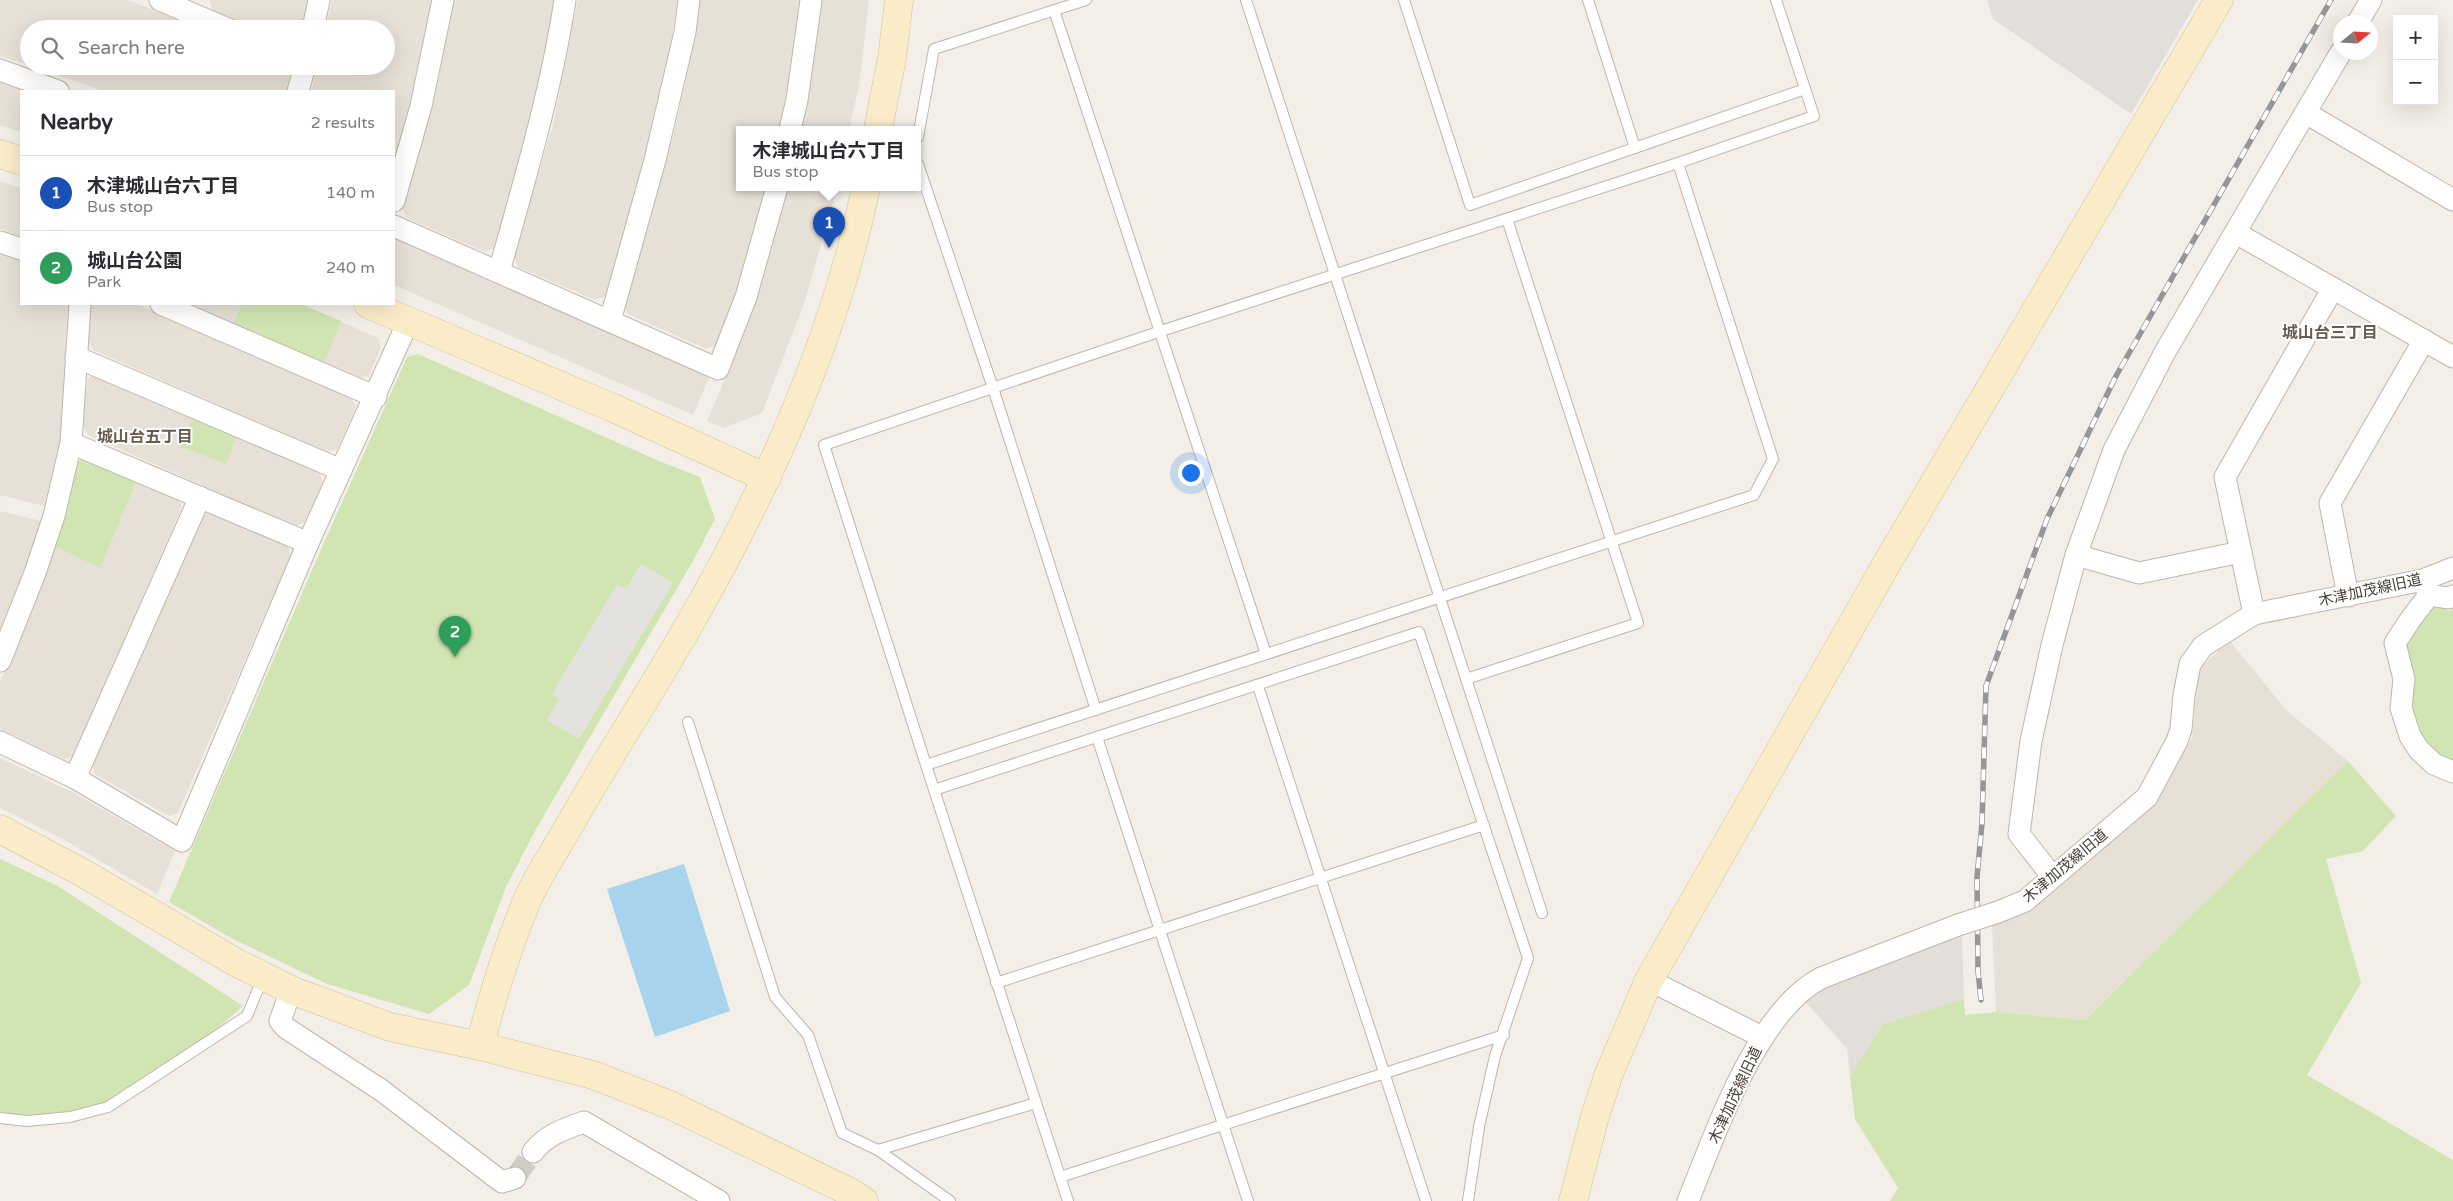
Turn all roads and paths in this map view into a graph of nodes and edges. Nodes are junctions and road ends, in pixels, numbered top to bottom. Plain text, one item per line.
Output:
1 (160, 0) edge
2 (319, 0) edge
3 (443, 0) edge
4 (565, 0) edge
5 (689, 0) edge
6 (811, 0) edge
7 (898, 0) edge
8 (1086, 0) edge
9 (1246, 0) edge
10 (1404, 0) edge
11 (1588, 0) edge
12 (1776, 0) edge
13 (2219, 0) edge
14 (2371, 0) edge
15 (192, 6) edge
16 (1054, 10) junction
17 (2362, 15) edge
18 (214, 20) edge
19 (315, 20) edge
20 (2336, 60) edge
21 (0, 70) edge
22 (303, 75) edge
23 (1805, 89) junction
24 (55, 90) edge
25 (298, 90) edge
26 (2306, 113) junction
27 (791, 126) edge
28 (879, 126) edge
29 (920, 126) edge
30 (1636, 148) junction
31 (0, 154) edge
32 (20, 161) edge
33 (1678, 163) junction
34 (921, 173) edge
35 (776, 191) edge
36 (865, 191) edge
37 (395, 198) edge
38 (2453, 200) edge
39 (1507, 219) junction
40 (395, 226) edge
41 (2236, 233) junction
42 (0, 242) edge
43 (20, 249) edge
44 (499, 272) junction
45 (1335, 275) junction
46 (2333, 288) junction
47 (80, 305) edge
48 (163, 305) edge
49 (370, 305) edge
50 (610, 321) junction
51 (408, 322) junction
52 (1160, 331) junction
53 (2424, 340) junction
54 (76, 357) junction
55 (2453, 357) edge
56 (993, 388) junction
57 (376, 397) junction
58 (71, 443) junction
59 (341, 470) junction
60 (766, 478) junction
61 (200, 497) junction
62 (1612, 541) junction
63 (308, 543) junction
64 (2241, 552) junction
65 (2076, 555) junction
66 (2453, 568) edge
67 (2426, 588) junction
68 (2348, 596) junction
69 (2453, 596) edge
70 (1440, 598) junction
71 (2254, 614) junction
72 (1266, 654) junction
73 (0, 661) edge
74 (1466, 679) junction
75 (1258, 686) junction
76 (1096, 710) junction
77 (688, 722) dead end
78 (1097, 737) junction
79 (0, 742) edge
80 (926, 765) junction
81 (2453, 772) edge
82 (75, 778) junction
83 (934, 790) junction
84 (1484, 825) junction
85 (0, 829) edge
86 (2052, 876) junction
87 (1321, 878) junction
88 (1542, 913) dead end
89 (1159, 930) junction
90 (263, 976) junction
91 (1649, 980) junction
92 (996, 983) junction
93 (291, 990) junction
94 (1504, 1035) junction
95 (1762, 1036) junction
96 (480, 1046) junction
97 (1384, 1072) junction
98 (1036, 1102) junction
99 (0, 1118) edge
100 (1223, 1124) junction
101 (878, 1150) junction
102 (533, 1152) tunnel mouth
103 (1060, 1177) junction
104 (515, 1178) dead end
105 (720, 1201) edge
106 (864, 1201) edge
107 (950, 1201) edge
108 (1068, 1201) edge
109 (1248, 1201) edge
110 (1426, 1201) edge
111 (1468, 1201) edge
112 (1573, 1201) edge
113 (1688, 1201) edge

1 - 15 street
2 - 19 street
3 - 37 street
4 - 44 street
5 - 50 street
6 - 27 street
7 - 28 street
8 - 16 lane
9 - 45 lane
10 - 30 lane
11 - 30 lane
12 - 23 lane
13 - 91 street
14 - 17 street
15 - 18 street
16 - 29 lane
16 - 52 lane
20 - 26 street
21 - 24 street
22 - 25 street
23 - 30 lane
23 - 33 lane
26 - 38 street
26 - 41 street
31 - 32 street
33 - 39 lane
33 - 62 lane
34 - 56 lane
35 - 50 street
36 - 60 street
39 - 45 lane
39 - 62 lane
40 - 44 street
41 - 46 street
41 - 65 street
42 - 43 street
44 - 50 street
45 - 52 lane
45 - 70 lane
46 - 53 street
46 - 64 street
47 - 54 street
48 - 57 street
49 - 51 street
51 - 57 street
51 - 60 street
52 - 56 lane
52 - 72 lane
53 - 55 street
53 - 68 street
54 - 58 street
54 - 59 street
56 - 76 lane
56 - 80 lane
57 - 59 street
58 - 61 street
58 - 73 street
59 - 63 street
60 - 96 street
61 - 63 street
61 - 82 street
62 - 70 lane
62 - 74 lane
63 - 82 street
64 - 65 street
64 - 71 street
65 - 86 street
66 - 67 street, 木津加茂線旧道
67 - 68 street, 木津加茂線旧道
67 - 69 street
67 - 81 street
68 - 71 street, 木津加茂線旧道
70 - 72 lane
70 - 74 lane
71 - 86 street, 木津加茂線旧道
72 - 76 lane
74 - 88 lane
75 - 78 lane
75 - 84 lane
75 - 87 lane
76 - 80 lane
77 - 101 lane
78 - 83 lane
78 - 89 lane
79 - 82 street
80 - 83 lane
83 - 92 lane
84 - 87 lane
84 - 94 lane
85 - 90 street
86 - 95 street, 木津加茂線旧道, bridge
87 - 89 lane
87 - 97 lane
89 - 92 lane
89 - 100 lane
90 - 93 street
90 - 99 lane
91 - 95 street
91 - 112 street
92 - 98 lane
93 - 96 street
93 - 104 street
94 - 97 lane
94 - 111 lane
95 - 113 street, 木津加茂線旧道
96 - 106 street
97 - 100 lane
97 - 110 lane
98 - 101 lane
98 - 103 lane
100 - 103 lane
100 - 109 lane
101 - 107 lane
102 - 105 street
103 - 108 lane

